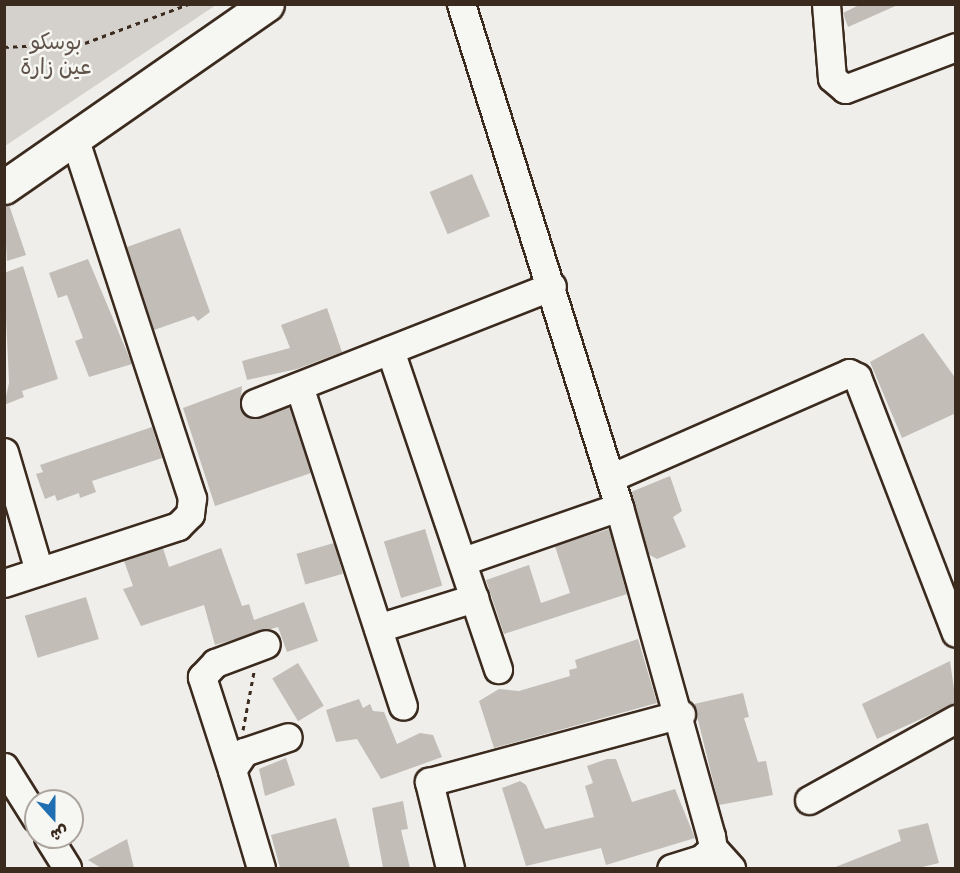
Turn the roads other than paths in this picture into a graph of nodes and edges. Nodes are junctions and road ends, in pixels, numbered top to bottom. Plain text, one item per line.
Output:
1 (267, 4) edge
2 (461, 4) edge
3 (826, 4) edge
4 (956, 47) edge
5 (75, 140) junction
6 (4, 187) edge
7 (552, 286) junction
8 (390, 350) junction
9 (299, 386) junction
10 (255, 403) dead end
11 (4, 452) edge
12 (610, 478) junction
13 (619, 507) junction
14 (464, 561) junction
15 (39, 571) junction
16 (4, 583) edge
17 (474, 598) junction
18 (378, 628) junction
19 (956, 633) edge
20 (263, 646) road end
21 (498, 669) dead end
22 (403, 706) dead end
23 (681, 714) junction
24 (956, 719) edge
25 (288, 737) dead end
26 (235, 763) junction
27 (4, 767) edge
28 (24, 799) edge
29 (809, 800) dead end
30 (713, 848) junction
31 (55, 849) edge
32 (67, 868) edge
33 (261, 868) edge
34 (450, 868) edge
35 (672, 868) edge
36 (732, 868) edge

1 - 5 main road
2 - 7 street
3 - 4 street
5 - 6 main road
5 - 15 street
7 - 8 street
7 - 12 street
8 - 9 street
8 - 14 street
9 - 10 street
9 - 18 street
11 - 15 street
12 - 13 street
12 - 19 street
13 - 14 street
13 - 23 street
14 - 17 street
15 - 16 street
17 - 18 street
17 - 21 street
18 - 22 street
20 - 26 street
23 - 30 street
23 - 34 street
24 - 29 street
25 - 26 street
26 - 33 street
27 - 28 street
30 - 35 street
30 - 36 street
31 - 32 street

